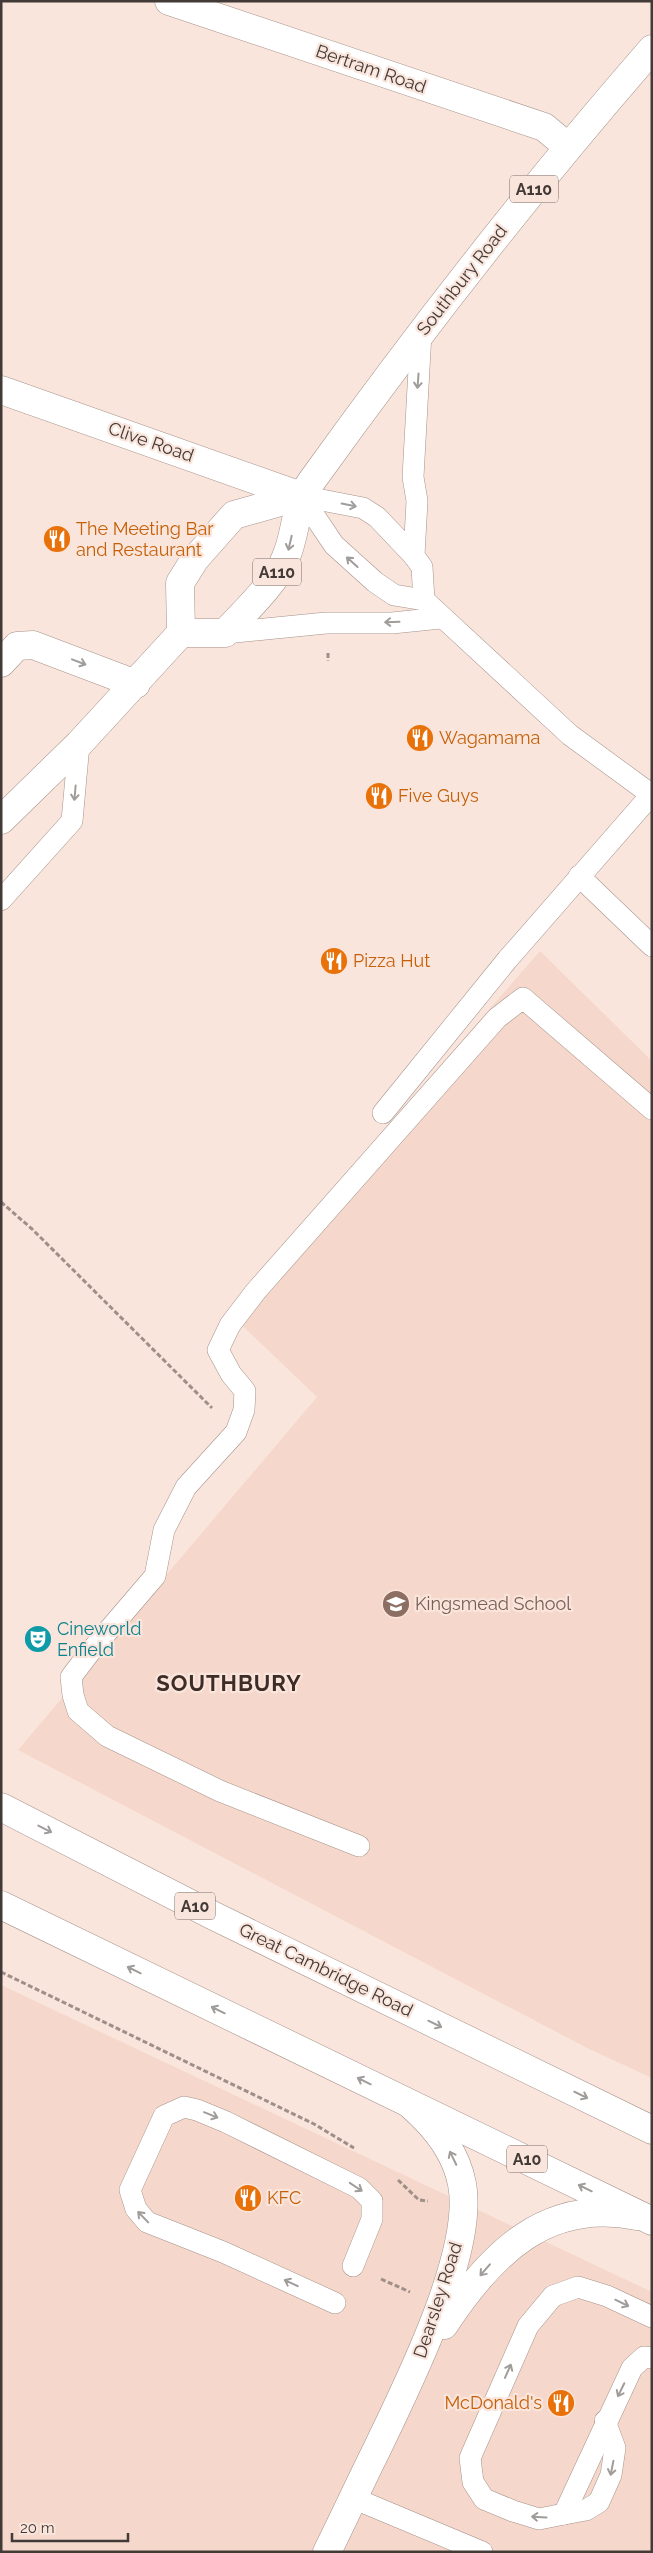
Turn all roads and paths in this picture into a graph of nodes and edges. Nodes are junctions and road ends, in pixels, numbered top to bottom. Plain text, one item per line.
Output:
1 (169, 1) edge
2 (652, 49) edge
3 (567, 146) junction
4 (421, 333) junction
5 (1, 390) edge
6 (301, 496) junction
7 (414, 556) junction
8 (424, 600) junction
9 (441, 618) junction
10 (225, 633) junction
11 (180, 634) junction
12 (1, 663) edge
13 (136, 684) junction
14 (79, 744) junction
15 (652, 795) edge
16 (1, 820) edge
17 (579, 876) junction
18 (1, 900) edge
19 (652, 946) edge
20 (652, 1109) edge
21 (382, 1113) dead end
22 (1, 1202) edge
23 (236, 1432) junction
24 (1, 1807) edge
25 (359, 1846) dead end
26 (1, 1905) edge
27 (1, 1972) edge
28 (408, 2103) junction
29 (652, 2130) edge
30 (362, 2153) dead end
31 (392, 2176) dead end
32 (434, 2201) dead end
33 (648, 2219) edge
34 (353, 2266) joint
35 (335, 2303) dead end
36 (439, 2306) junction
37 (652, 2317) edge
38 (652, 2358) edge
39 (417, 2366) junction
40 (353, 2498) junction
41 (327, 2552) edge
42 (482, 2552) edge

1 - 3 main road, Bertram Road
2 - 3 main road, Southbury Road / A110
3 - 4 main road, Southbury Road / A110
4 - 6 main road, Southbury Road / A110
4 -> 7 lane
5 - 6 main road, Clive Road
6 -> 7 lane
8 -> 6 lane
6 -> 10 main road, Southbury Road / A110
6 - 11 main road
7 - 8 lane
8 - 9 lane
9 -> 10 lane
9 - 15 lane
10 - 11 main road
11 - 13 main road
12 -> 13 main road
13 - 14 main road
14 - 16 main road
14 -> 18 lane
15 - 17 lane
17 - 19 lane
17 - 21 lane
20 - 23 lane
22 - 23 path
23 - 25 lane
24 -> 29 main road, Great Cambridge Road / A10
28 -> 26 main road, A10
27 - 30 path
33 -> 28 main road, A10
36 -> 28 main road, Dearsley Road
31 - 32 path
33 -> 39 main road, Dearsley Road
35 -> 34 lane
34 - 36 path
36 - 39 main road, Dearsley Road
38 -> 37 lane
39 - 40 main road, Dearsley Road
40 - 41 main road, Dearsley Road
40 - 42 lane

